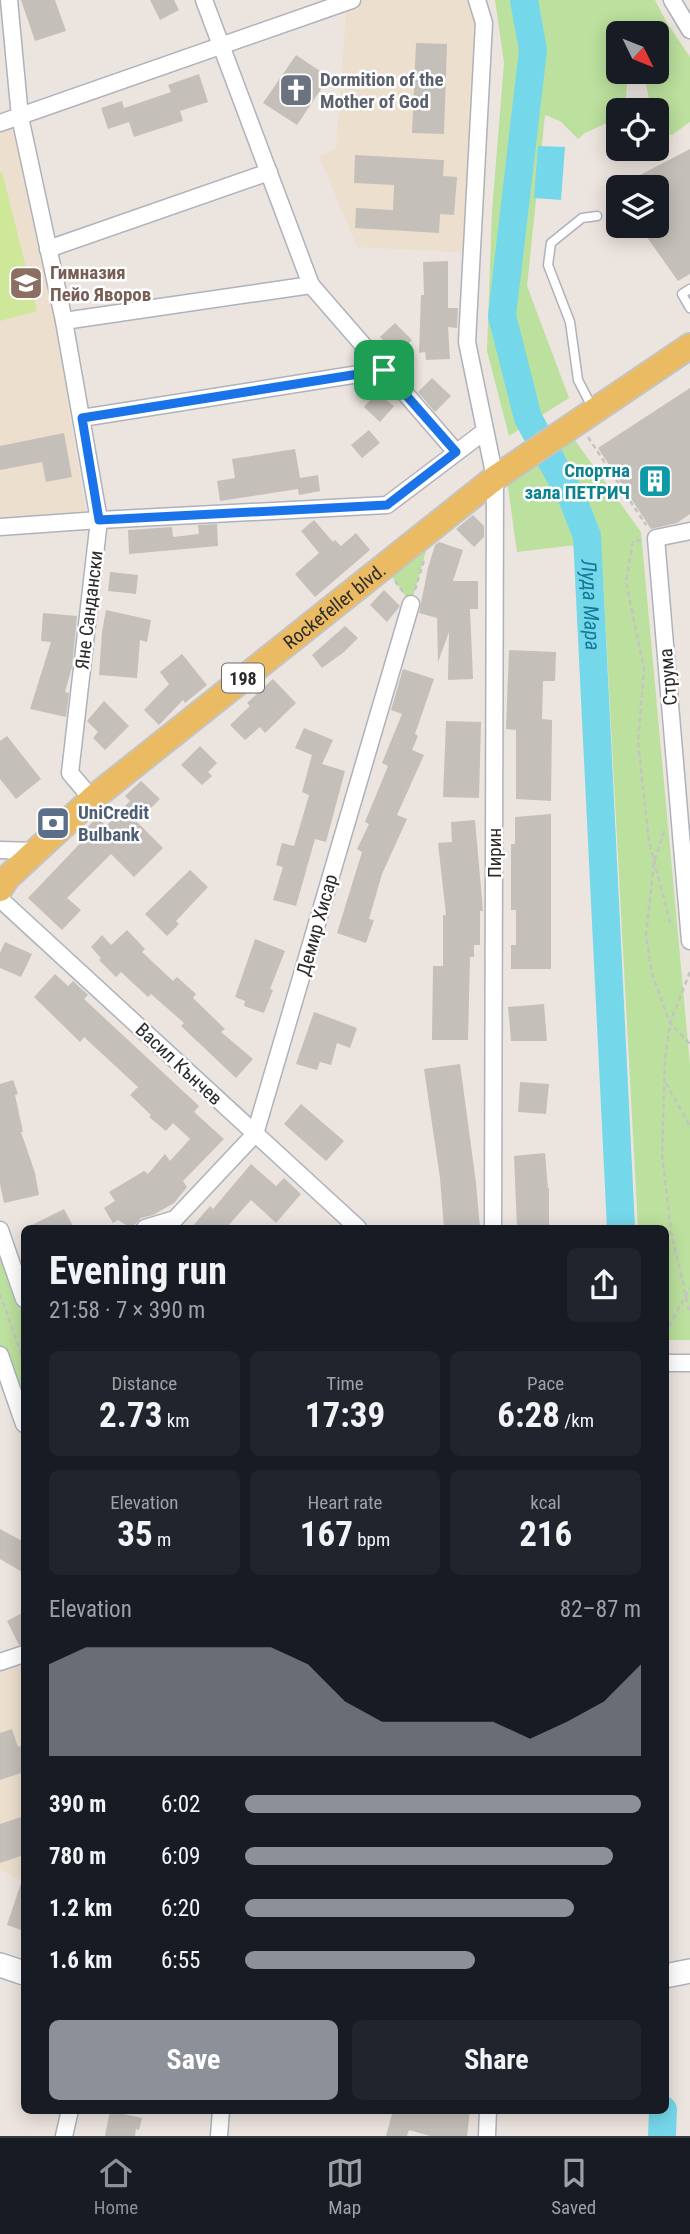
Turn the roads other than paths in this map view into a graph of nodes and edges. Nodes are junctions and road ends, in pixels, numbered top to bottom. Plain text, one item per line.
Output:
1 (9, 0) edge
2 (204, 0) edge
3 (477, 0) edge
4 (672, 0) edge
5 (348, 1) edge
6 (690, 30) edge
7 (222, 45) junction
8 (20, 117) junction
9 (0, 123) edge
10 (269, 172) junction
11 (597, 216) dead end
12 (48, 249) junction
13 (311, 285) junction
14 (690, 289) edge
15 (690, 308) edge
16 (64, 321) junction
17 (690, 346) edge
18 (384, 370) junction
19 (586, 417) junction
20 (82, 418) junction
21 (485, 431) junction
22 (456, 452) junction
23 (495, 478) junction
24 (99, 520) junction
25 (0, 527) edge
26 (690, 531) edge
27 (411, 604) road end
28 (682, 734) edge
29 (92, 799) junction
30 (0, 850) edge
31 (36, 851) junction
32 (0, 889) edge
33 (0, 899) edge
34 (690, 941) edge
35 (255, 1134) junction
36 (176, 1224) edge
37 (355, 1225) edge
38 (493, 1225) edge
39 (0, 1230) edge
40 (20, 1270) edge
41 (0, 1355) edge
42 (669, 1363) edge
43 (690, 1363) edge
44 (21, 1415) edge
45 (21, 1655) edge
46 (0, 1662) edge
47 (0, 1965) edge
48 (21, 1972) edge
49 (69, 2114) edge
50 (221, 2114) edge
51 (488, 2114) edge
52 (64, 2136) edge
53 (219, 2136) edge
54 (487, 2136) edge

1 - 8 street, Яне Сандански
2 - 7 street
3 - 21 street, Пирин
4 - 6 street
5 - 7 street
7 - 8 street
7 - 10 street
8 - 9 street
8 - 12 street, Яне Сандански
10 - 12 street
10 - 13 street
11 - 19 lane
12 - 16 street, Яне Сандански
13 - 16 street
13 - 18 street
14 - 15 lane
16 - 20 street, Яне Сандански
17 - 19 main road, Rockefeller blvd. / 198
18 - 20 street
18 - 22 street
19 - 23 main road, Rockefeller blvd. / 198
20 - 24 street, Яне Сандански
21 - 22 street
21 - 23 street, Пирин
22 - 24 street
23 - 29 main road, Rockefeller blvd. / 198
23 - 38 street, Пирин
24 - 25 street
24 - 29 street, Яне Сандански
26 - 28 street, Струма
27 - 35 street, Демир Хисар
28 - 34 street, Струма
29 - 31 main road, Rockefeller blvd. / 198
30 - 31 street
31 - 32 main road, Rockefeller blvd. / 198
33 - 35 street, Васил Кънчев
35 - 36 street, Демир Хисар
35 - 37 street, Васил Кънчев
39 - 40 street
41 - 44 street
42 - 43 street
45 - 46 street
47 - 48 main road
49 - 52 street
50 - 53 street
51 - 54 street

